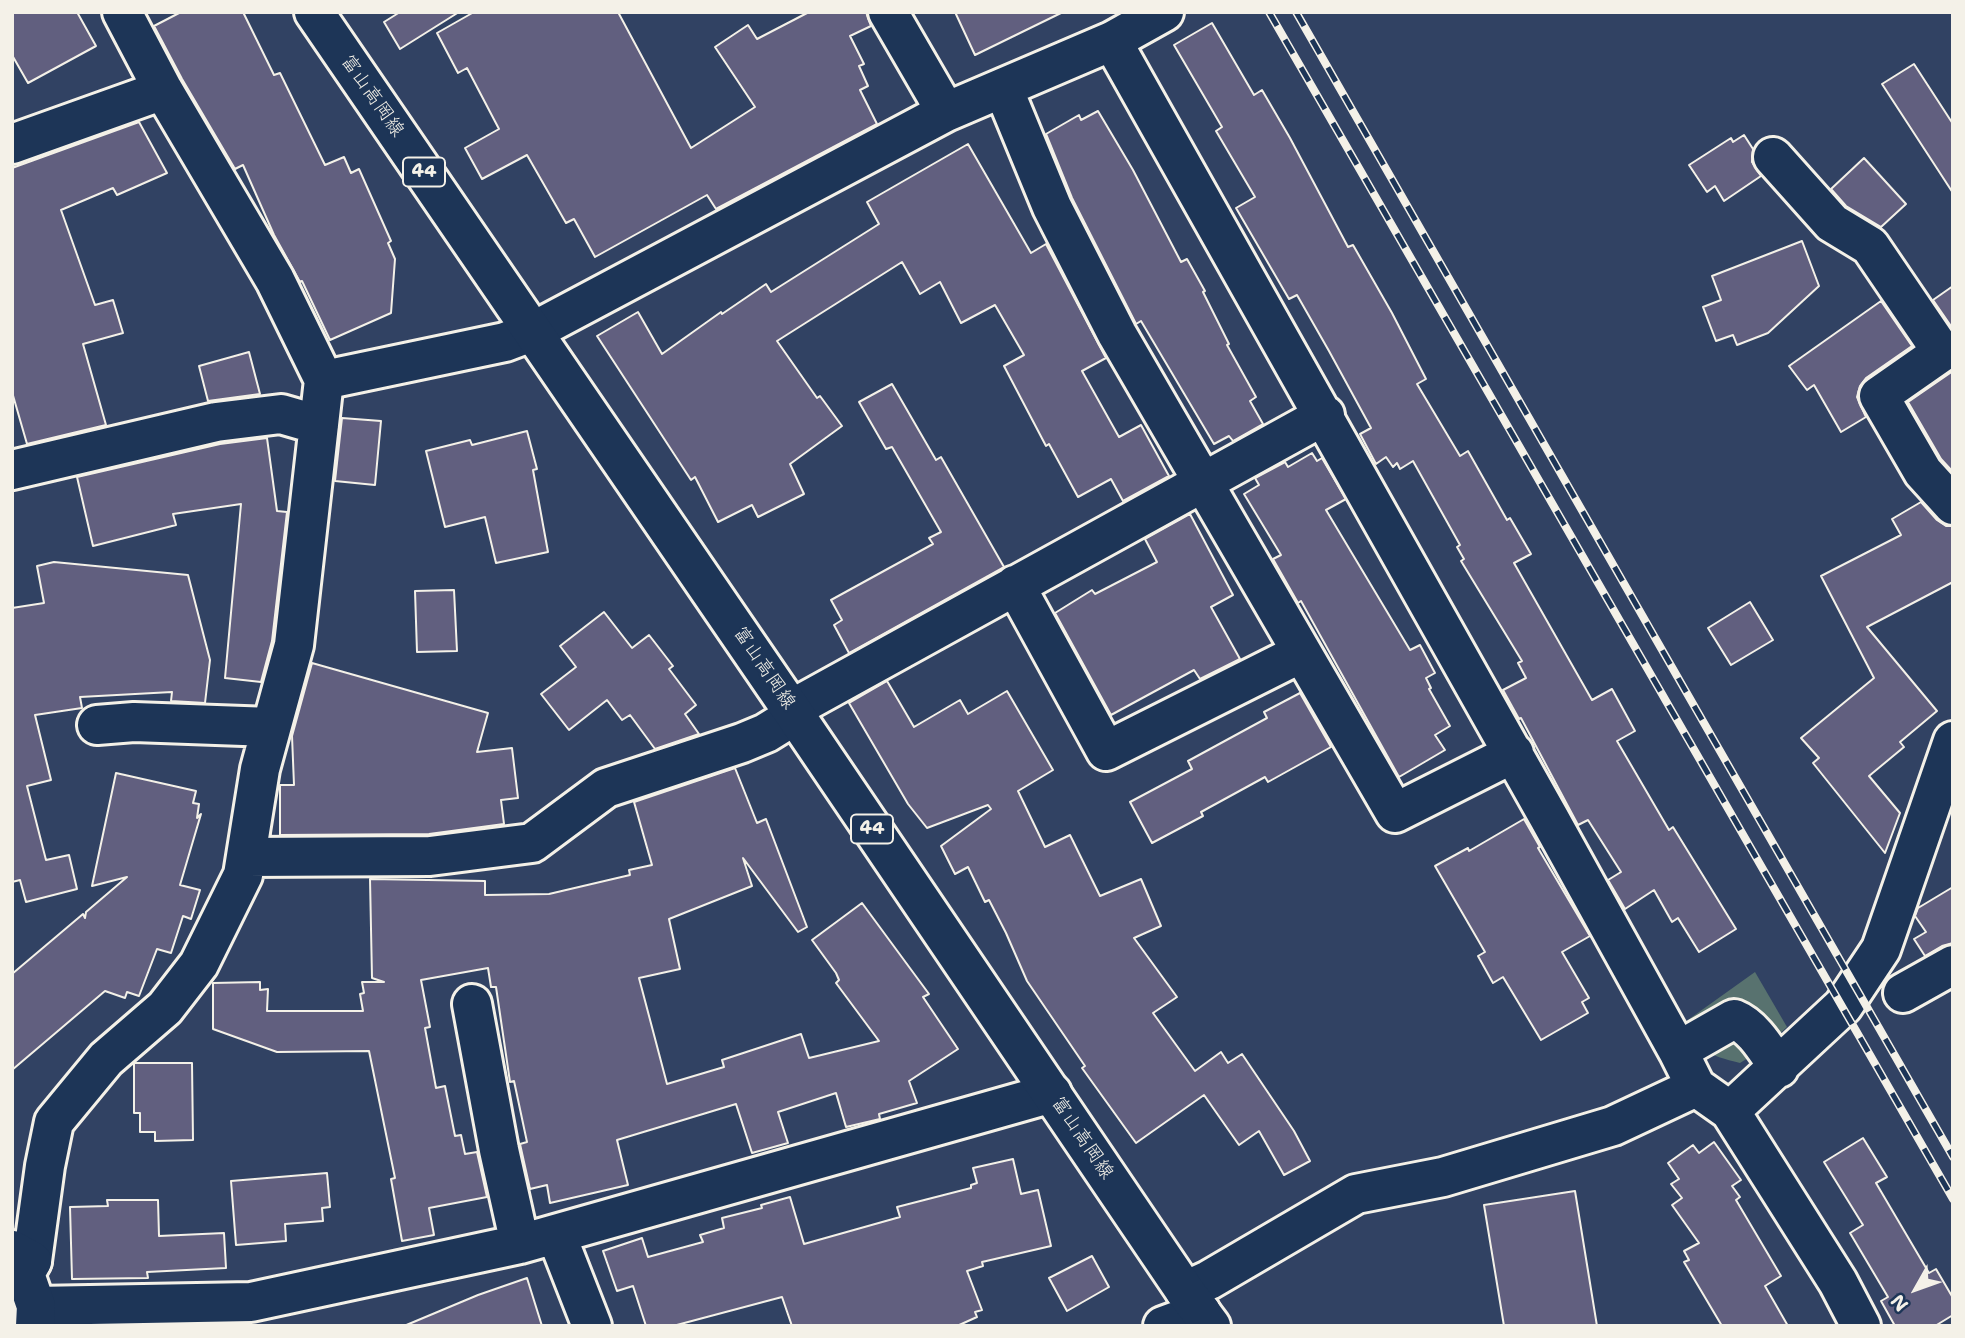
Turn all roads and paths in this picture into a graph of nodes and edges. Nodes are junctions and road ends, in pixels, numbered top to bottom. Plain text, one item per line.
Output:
1 (122, 12) edge
2 (314, 12) edge
3 (888, 12) edge
4 (1164, 12) edge
5 (1112, 41) junction
6 (1003, 88) junction
7 (163, 90) junction
8 (946, 112) junction
9 (12, 144) edge
10 (1773, 157) dead end
11 (534, 331) junction
12 (324, 380) junction
13 (1325, 415) junction
14 (319, 425) junction
15 (12, 470) edge
16 (1202, 482) junction
17 (1953, 505) edge
18 (1015, 585) junction
19 (1301, 653) junction
20 (793, 712) junction
21 (97, 725) dead end
22 (271, 727) junction
23 (1953, 741) edge
24 (1514, 753) junction
25 (246, 857) junction
26 (1953, 965) edge
27 (1903, 993) dead end
28 (472, 1004) dead end
29 (1678, 1051) junction
30 (1779, 1068) junction
31 (1696, 1087) junction
32 (1052, 1093) junction
33 (1731, 1111) junction
34 (556, 1234) junction
35 (520, 1244) junction
36 (22, 1256) edge
37 (1199, 1310) edge
38 (272, 1312) edge
39 (35, 1316) edge
40 (592, 1326) edge
41 (1163, 1326) edge
42 (1861, 1326) edge

1 - 7 street
2 - 11 street, 富山高岡線 / 44
3 - 8 street
4 - 5 street
5 - 6 street
5 - 13 street
6 - 8 street
6 - 16 street
7 - 9 street
7 - 12 street
8 - 11 street
10 - 17 street
11 - 12 street
11 - 20 street, 富山高岡線 / 44
12 - 14 street
13 - 16 street
13 - 24 street
14 - 15 street
14 - 22 street
16 - 18 street
16 - 19 street
18 - 19 street
18 - 20 street
19 - 24 street
20 - 25 street
20 - 32 street, 富山高岡線 / 44
21 - 22 street
22 - 25 street
23 - 30 street
24 - 29 street
25 - 36 street
26 - 27 street
28 - 35 street
29 - 30 street
29 - 31 street
30 - 33 street
31 - 33 street
31 - 37 street
32 - 34 street
32 - 37 street, 富山高岡線 / 44
33 - 42 street
34 - 35 street
34 - 40 street
35 - 38 street
36 - 39 street
37 - 41 street
38 - 39 street

